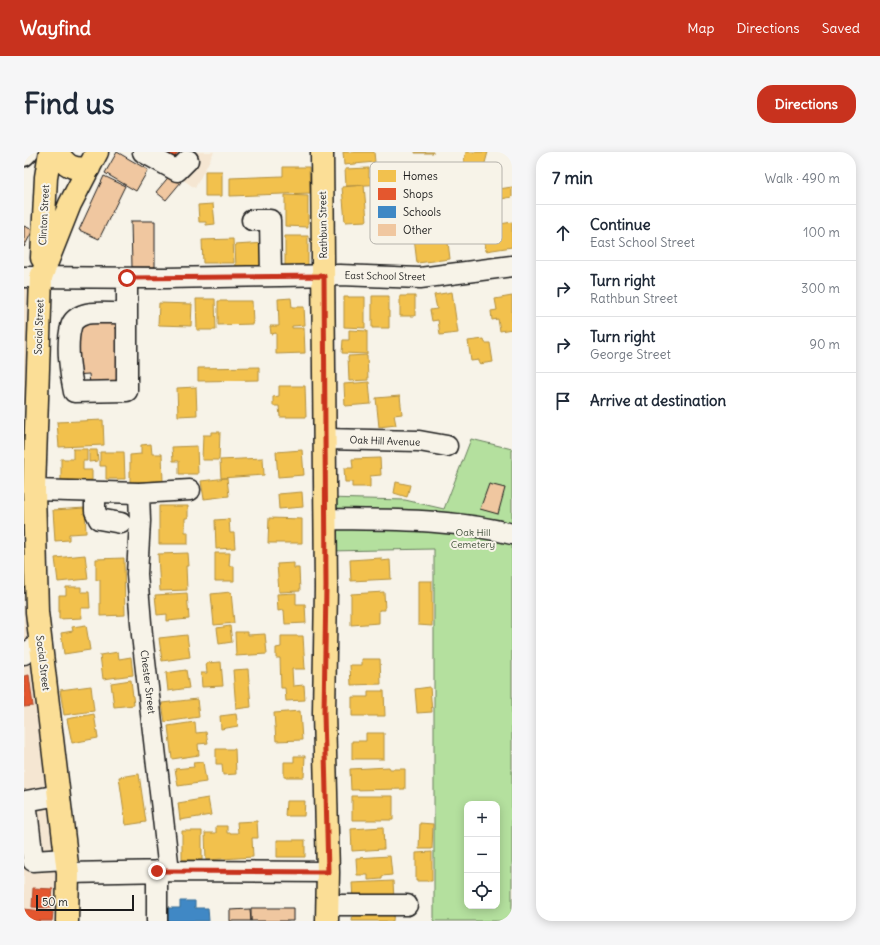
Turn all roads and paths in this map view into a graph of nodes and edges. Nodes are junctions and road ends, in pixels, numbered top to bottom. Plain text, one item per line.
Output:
1 (28, 152) edge
2 (50, 152) edge
3 (58, 152) edge
4 (143, 152) edge
5 (322, 152) edge
6 (24, 156) edge
7 (93, 160) edge
8 (188, 160) dead end
9 (252, 220) dead end
10 (512, 266) edge
11 (271, 276) junction
12 (324, 276) junction
13 (32, 277) edge
14 (127, 278) junction
15 (126, 313) junction
16 (31, 375) edge
17 (30, 435) edge
18 (324, 439) junction
19 (446, 446) dead end
20 (190, 490) dead end
21 (95, 492) junction
22 (138, 493) junction
23 (31, 503) edge
24 (325, 519) junction
25 (121, 523) dead end
26 (512, 534) edge
27 (30, 562) edge
28 (30, 612) edge
29 (32, 649) edge
30 (59, 795) junction
31 (67, 866) junction
32 (163, 871) junction
33 (328, 872) junction
34 (407, 905) dead end
35 (327, 913) edge
36 (67, 921) edge
37 (157, 921) edge

1 - 6 street
2 - 13 main road, Clinton Street
3 - 7 main road
4 - 8 street
5 - 12 main road, Rathbun Street
7 - 13 main road, Social Street
9 - 11 street
10 - 12 street, East School Street
11 - 12 street, East School Street
11 - 14 street, East School Street
12 - 18 main road, Rathbun Street
13 - 14 street, East School Street
13 - 16 main road, Social Street
14 - 15 street
15 - 15 street
16 - 17 main road, Social Street
17 - 23 main road, Social Street
18 - 19 street, Oak Hill Avenue
18 - 24 main road, Rathbun Street
20 - 22 street
21 - 22 street
21 - 23 street
21 - 25 street
22 - 32 street, Chester Street
23 - 27 main road, Social Street
24 - 26 street
24 - 33 main road, Rathbun Street
27 - 28 main road, Social Street
28 - 29 main road, Social Street
29 - 30 main road, Social Street
30 - 31 main road, Social Street
30 - 31 street
31 - 32 street
31 - 36 main road, Social Street
32 - 33 street
32 - 37 street, Chester Street
33 - 35 main road, Rathbun Street
34 - 35 street

